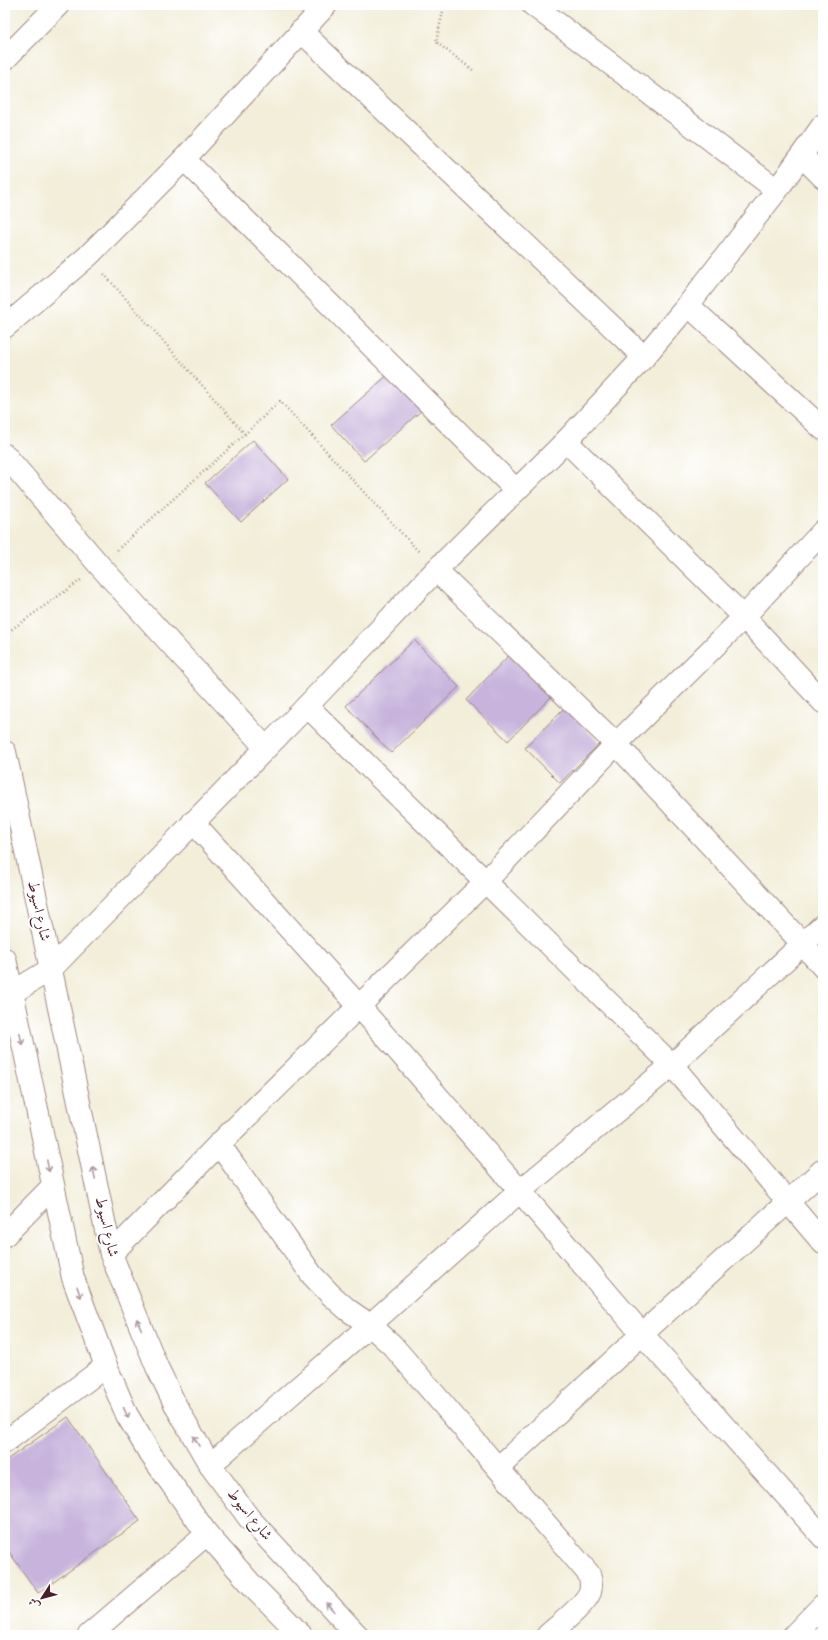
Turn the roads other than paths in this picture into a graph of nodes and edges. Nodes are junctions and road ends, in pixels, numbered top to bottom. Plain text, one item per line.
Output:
1 (58, 5) edge
2 (326, 5) edge
3 (533, 5) edge
4 (301, 31) junction
5 (5, 59) edge
6 (823, 125) edge
7 (802, 156) junction
8 (184, 159) junction
9 (823, 177) edge
10 (778, 190) junction
11 (688, 305) junction
12 (5, 327) edge
13 (644, 357) junction
14 (823, 429) edge
15 (566, 441) junction
16 (5, 455) edge
17 (516, 490) junction
18 (823, 531) edge
19 (436, 570) junction
20 (744, 617) junction
21 (823, 702) edge
22 (306, 706) junction
23 (616, 744) junction
24 (265, 747) junction
25 (5, 752) edge
26 (193, 822) junction
27 (486, 881) junction
28 (823, 925) edge
29 (802, 943) junction
30 (5, 959) edge
31 (823, 967) edge
32 (50, 969) junction
33 (8, 995) edge
34 (359, 1006) junction
35 (672, 1065) junction
36 (219, 1144) junction
37 (823, 1170) edge
38 (53, 1186) junction
39 (520, 1191) junction
40 (787, 1202) junction
41 (5, 1235) edge
42 (823, 1243) edge
43 (111, 1254) junction
44 (370, 1325) junction
45 (642, 1334) junction
46 (106, 1366) junction
47 (5, 1442) edge
48 (210, 1465) junction
49 (498, 1468) junction
50 (208, 1534) junction
51 (823, 1537) edge
52 (823, 1605) edge
53 (89, 1635) edge
54 (301, 1635) edge
55 (357, 1635) edge
56 (548, 1635) edge
57 (794, 1635) edge

1 - 5 street
2 - 4 street
3 - 10 street
4 - 8 street
4 - 13 street
6 - 7 street
7 - 9 street
7 - 10 street
8 - 12 street
8 - 17 street
10 - 11 street
11 - 13 street
11 - 14 street
13 - 15 street
15 - 17 street
15 - 20 street
16 - 24 street
17 - 19 street
18 - 20 street
19 - 22 street
19 - 23 street
20 - 21 street
20 - 23 street
22 - 24 street
22 - 27 street
23 - 27 street
23 - 29 street
24 - 26 street
25 - 32 street, شارع اسيوط
26 - 32 street
26 - 34 street
27 - 34 street
27 - 35 street
28 - 29 street
29 - 31 street
29 - 35 street
30 - 33 street
32 - 33 street
43 -> 32 street, شارع اسيوط
33 -> 38 street
34 - 36 street
34 - 39 street
35 - 39 street
35 - 40 street
36 - 43 street
36 - 44 street
37 - 40 street
38 - 41 street
38 -> 46 street
39 - 44 street
39 - 45 street
40 - 42 street
40 - 45 street
48 -> 43 street, شارع اسيوط
44 - 48 street
44 - 49 street
45 - 49 street
45 - 51 street
46 - 47 street
46 -> 50 street
55 -> 48 street, شارع اسيوط
49 - 56 street
50 - 53 street
50 - 54 street
52 - 57 street

